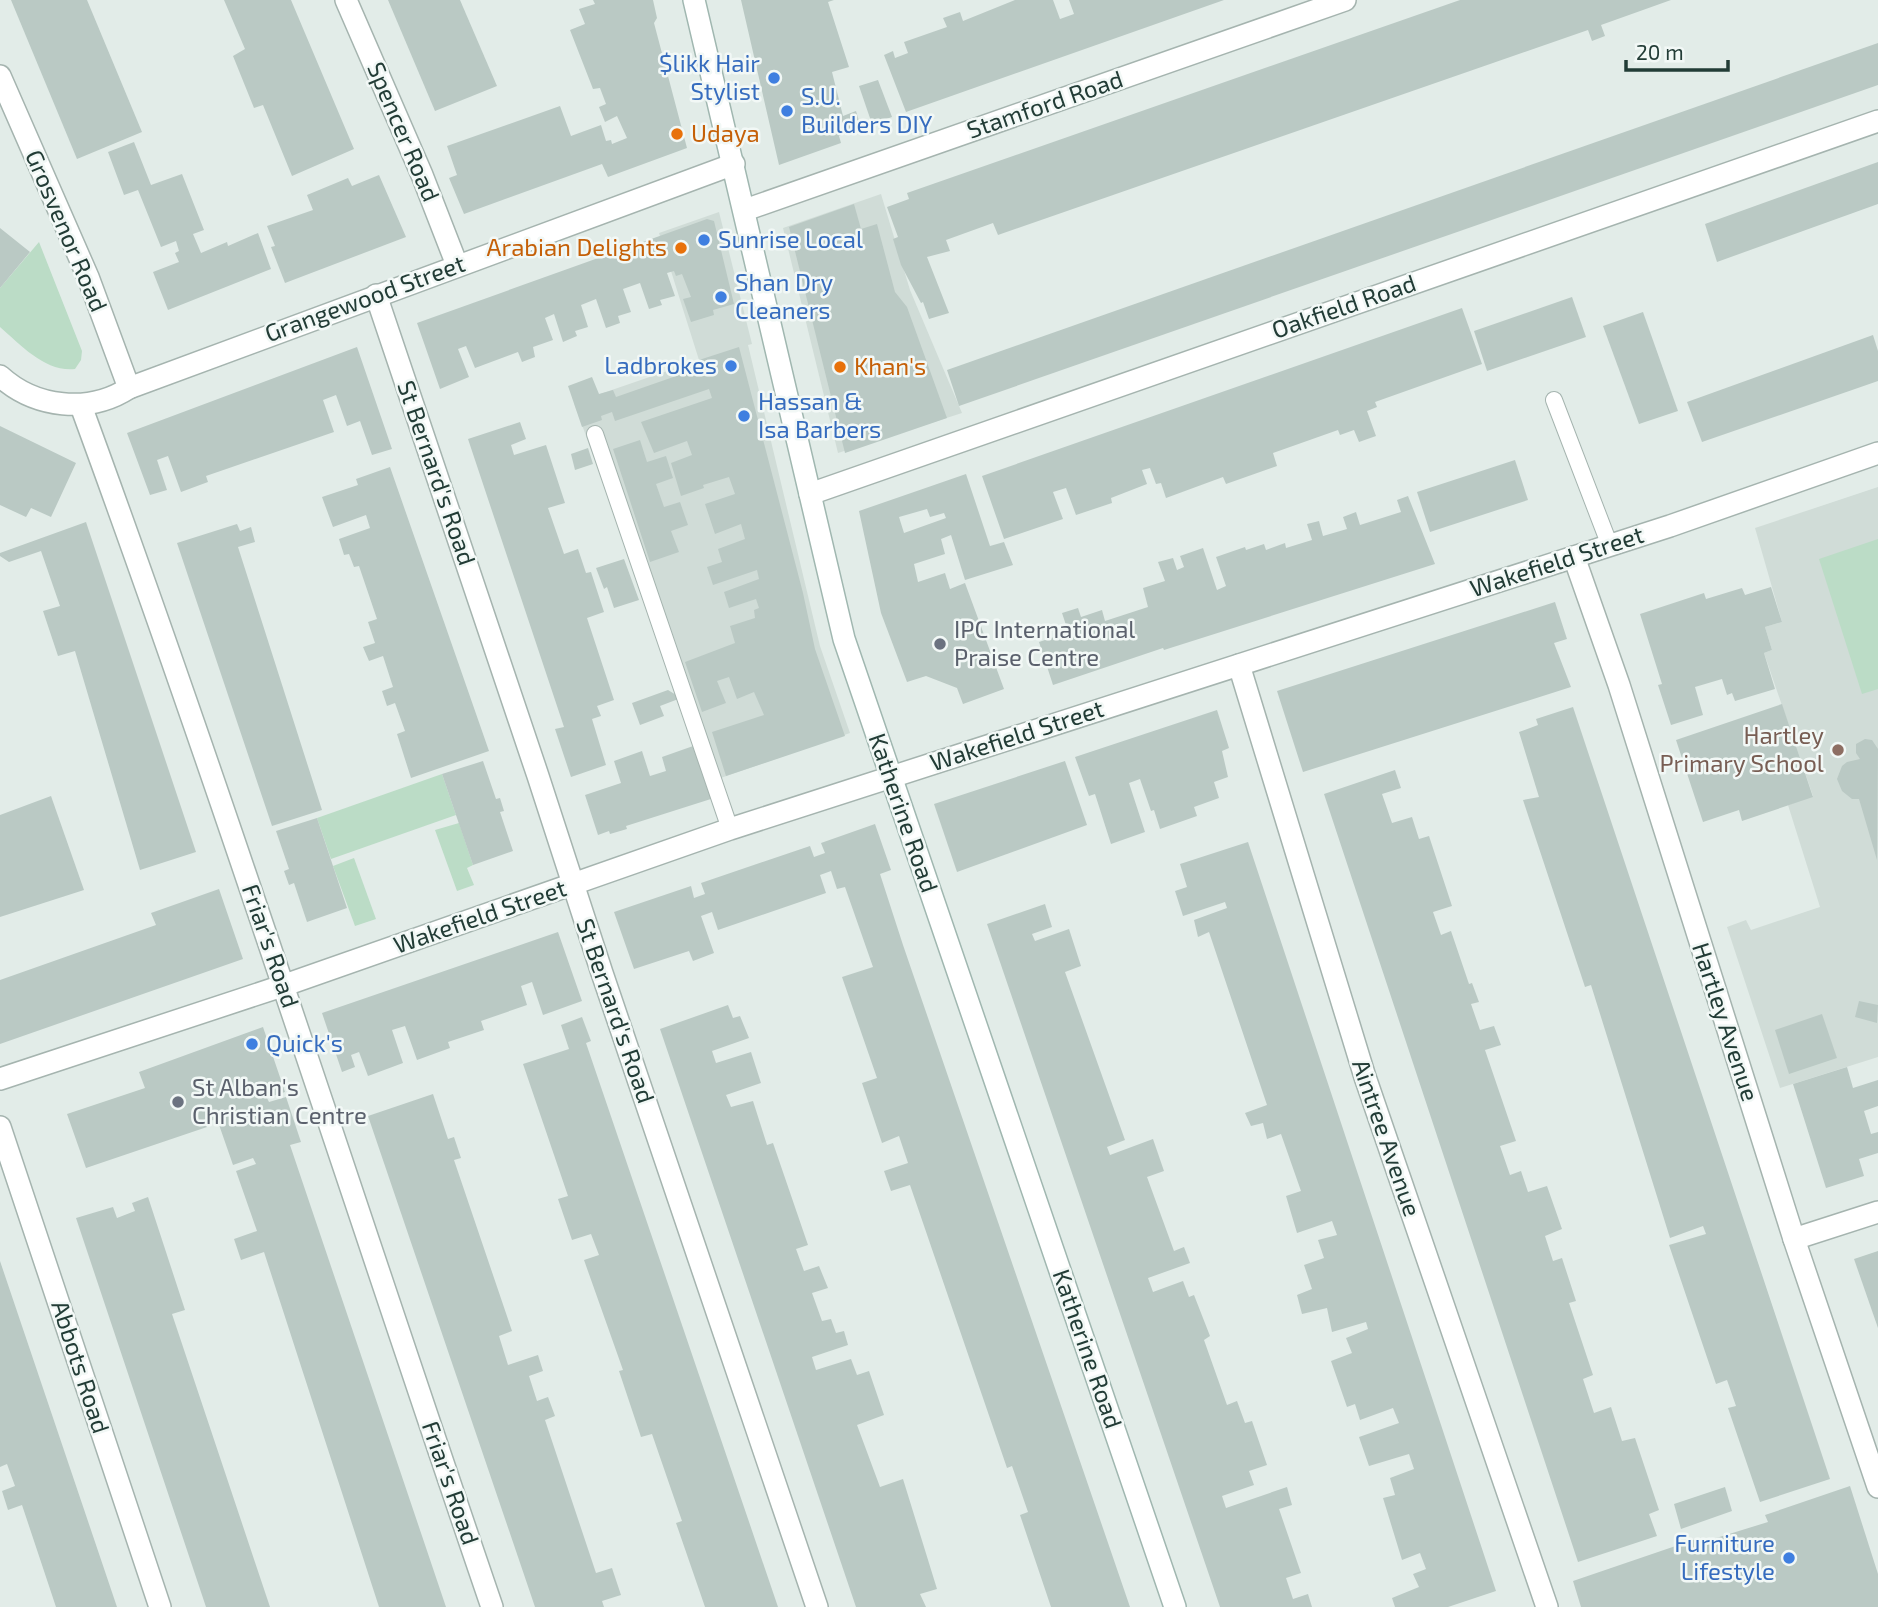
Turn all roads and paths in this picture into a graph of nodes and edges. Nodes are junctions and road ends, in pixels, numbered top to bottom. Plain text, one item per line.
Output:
1 (346, 0) edge
2 (694, 0) edge
3 (1345, 0) edge
4 (0, 76) edge
5 (1878, 121) edge
6 (734, 164) junction
7 (745, 210) junction
8 (457, 265) junction
9 (376, 295) junction
10 (0, 376) edge
11 (128, 388) junction
12 (1554, 400) dead end
13 (81, 406) junction
14 (595, 434) dead end
15 (1878, 453) edge
16 (810, 494) junction
17 (1610, 545) junction
18 (1574, 557) junction
19 (1239, 665) junction
20 (889, 777) junction
21 (730, 829) junction
22 (573, 885) junction
23 (285, 985) junction
24 (0, 1079) edge
25 (0, 1126) edge
26 (1878, 1212) edge
27 (1794, 1239) junction
28 (1878, 1487) edge
29 (160, 1607) edge
30 (492, 1607) edge
31 (817, 1607) edge
32 (1175, 1607) edge
33 (1548, 1607) edge

1 - 8 street, Spencer Road
2 - 6 street, Katherine Road
3 - 7 street, Stamford Road
4 - 11 street, Grosvenor Road
5 - 16 street, Oakfield Road
6 - 7 street, Katherine Road
6 - 8 street, Grangewood Street
7 - 16 street, Katherine Road
8 - 9 street, Grangewood Street
9 - 11 street, Grangewood Street
9 - 22 street, St Bernard's Road
10 - 13 street, Grangewood Street
11 - 13 street, Grangewood Street
12 - 17 lane
13 - 23 street, Friar's Road
14 - 21 lane
15 - 17 street, Wakefield Street
16 - 20 street, Katherine Road
17 - 18 street, Wakefield Street
18 - 19 street, Wakefield Street
18 - 27 street, Hartley Avenue
19 - 20 street, Wakefield Street
19 - 33 street, Aintree Avenue
20 - 21 street, Wakefield Street
20 - 32 street, Katherine Road
21 - 22 street, Wakefield Street
22 - 23 street, Wakefield Street
22 - 31 street, St Bernard's Road
23 - 24 street, Wakefield Street
23 - 30 street, Friar's Road
25 - 29 street, Abbots Road
26 - 27 street
27 - 28 street, Hartley Avenue

